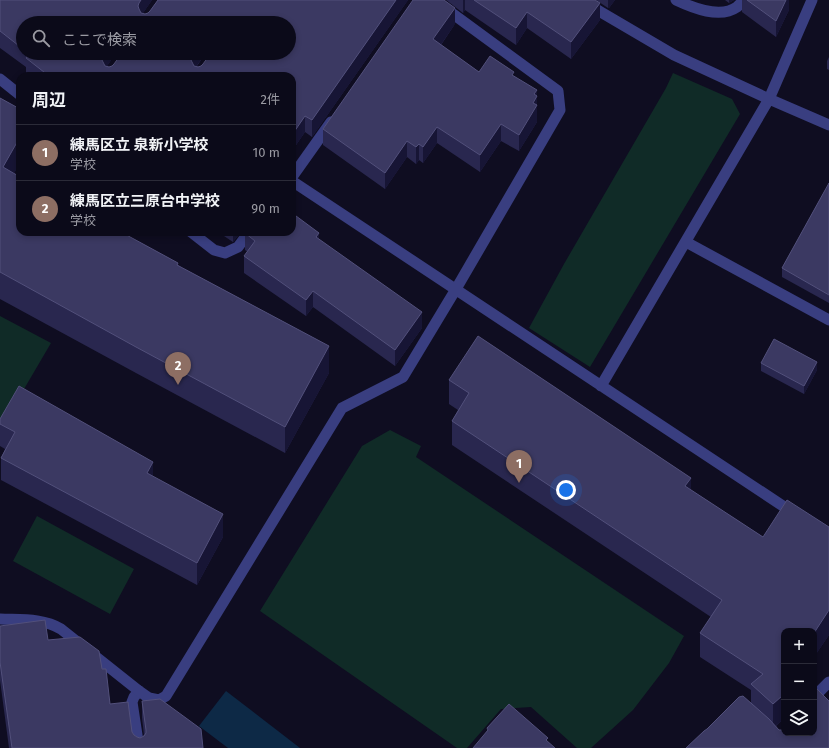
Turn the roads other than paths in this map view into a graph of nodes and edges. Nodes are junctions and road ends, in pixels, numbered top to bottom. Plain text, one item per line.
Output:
1 (434, 0) edge
2 (583, 0) edge
3 (676, 0) edge
4 (744, 0) edge
5 (812, 0) edge
6 (0, 79) edge
7 (16, 92) edge
8 (768, 99) junction
9 (336, 114) edge
10 (829, 125) edge
11 (296, 171) edge
12 (296, 184) edge
13 (196, 236) edge
14 (246, 236) edge
15 (686, 242) junction
16 (456, 289) junction
17 (829, 320) edge
18 (601, 386) junction
19 (803, 520) edge
20 (0, 619) edge
21 (829, 682) edge
22 (139, 691) junction
23 (817, 694) edge
24 (139, 748) edge

1 - 16 street
2 - 8 street
3 - 4 street
5 - 8 street
6 - 7 street
8 - 10 street
8 - 15 street
9 - 11 street
12 - 16 street
13 - 14 street
15 - 17 street
15 - 18 street
16 - 18 street
16 - 22 street
18 - 19 street
20 - 22 street
21 - 23 street
22 - 24 street

